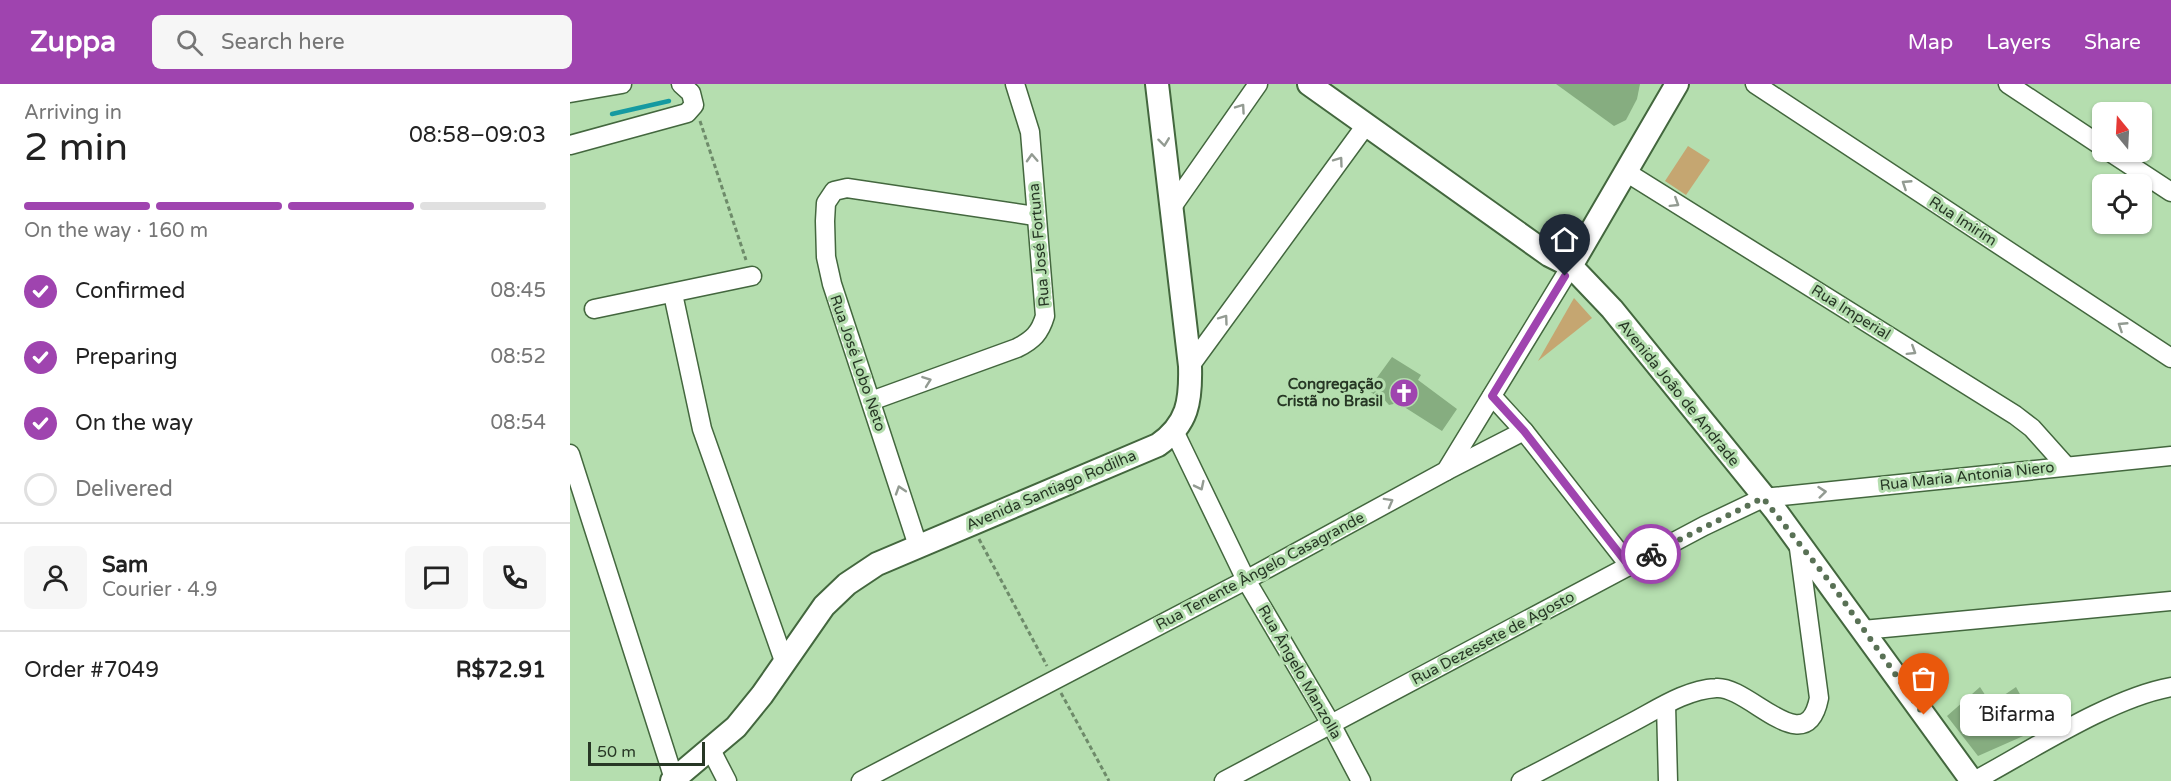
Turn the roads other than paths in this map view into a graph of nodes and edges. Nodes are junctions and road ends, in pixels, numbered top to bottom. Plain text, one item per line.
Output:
1 (622, 84) edge
2 (681, 84) edge
3 (1015, 84) edge
4 (1157, 84) edge
5 (1258, 84) edge
6 (1309, 84) edge
7 (1677, 84) edge
8 (1755, 84) edge
9 (2008, 84) edge
10 (570, 93) edge
11 (1366, 125) junction
12 (2092, 140) edge
13 (570, 145) edge
14 (2124, 162) edge
15 (1626, 172) junction
16 (2171, 192) edge
17 (1172, 207) junction
18 (1035, 216) junction
19 (1571, 266) junction
20 (752, 276) road end
21 (673, 294) junction
22 (594, 309) dead end
23 (2171, 358) edge
24 (1190, 366) junction
25 (1492, 396) junction
26 (872, 401) junction
27 (1524, 431) junction
28 (1175, 433) junction
29 (570, 454) edge
30 (2171, 456) edge
31 (2066, 465) junction
32 (1446, 471) junction
33 (1763, 498) junction
34 (1797, 540) junction
35 (918, 546) junction
36 (1629, 566) junction
37 (1246, 580) junction
38 (2171, 601) edge
39 (1863, 630) junction
40 (784, 662) junction
41 (2171, 687) edge
42 (1666, 705) junction
43 (1331, 724) junction
44 (711, 750) junction
45 (673, 780) edge
46 (727, 781) edge
47 (861, 781) edge
48 (1224, 781) edge
49 (1361, 781) edge
50 (1521, 781) edge
51 (1668, 781) edge
52 (1973, 781) edge

1 - 10 street
2 - 13 street
18 -> 3 street, Rua José Fortuna
4 -> 17 main road
17 -> 5 street
6 - 11 main road, Avenida João de Andrade
7 - 15 main road
23 -> 8 street, Rua Imirim
9 - 12 street
11 - 19 main road, Avenida João de Andrade
24 -> 11 street
14 - 16 street
15 - 19 main road
15 -> 31 street, Rua Imperial
17 - 24 main road
26 -> 18 street, Rua José Fortuna
18 - 26 street, Rua José Lobo Neto
19 - 25 street, Rua Tenente Ângelo Casagrande
19 - 33 main road, Avenida João de Andrade
20 - 21 street
21 - 22 street
21 - 40 street
24 - 28 main road
25 - 27 street
25 - 32 street, Rua Tenente Ângelo Casagrande
35 -> 26 street, Rua José Lobo Neto
27 - 32 street
27 - 36 street
28 - 35 main road, Avenida Santiago Rodilha
28 -> 37 street, Rua Ângelo Manzolla
29 - 45 street
30 - 31 street, Rua Maria Antonia Niero
33 -> 31 street, Rua Maria Antonia Niero
37 -> 32 street, Rua Tenente Ângelo Casagrande
33 - 34 main road, Avenida João de Andrade
33 - 36 street, Rua Dezessete de Agosto
34 - 39 main road, Avenida João de Andrade
34 - 42 street
35 - 40 main road, Avenida Santiago Rodilha
36 - 43 street, Rua Dezessete de Agosto
37 - 43 street, Rua Ângelo Manzolla
37 - 47 street, Rua Tenente Ângelo Casagrande
38 - 39 street
39 - 52 main road, Avenida João de Andrade
40 - 44 main road, Avenida Santiago Rodilha
41 - 52 street
42 - 50 street
42 - 51 street
43 - 48 street, Rua Dezessete de Agosto
43 - 49 street, Rua Ângelo Manzolla
44 - 45 main road, Avenida Santiago Rodilha
44 - 46 street

